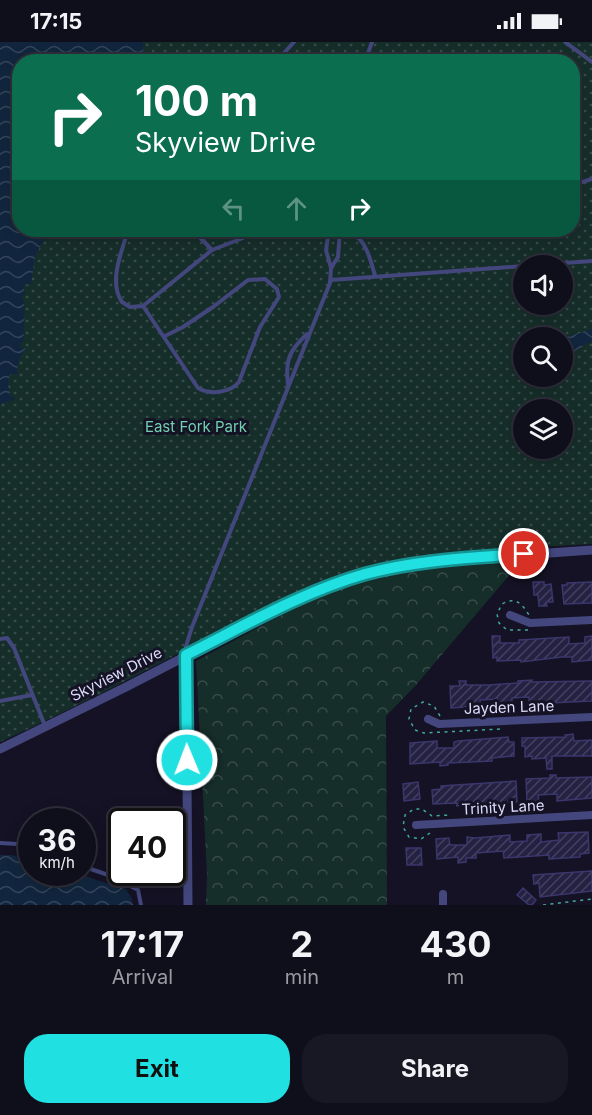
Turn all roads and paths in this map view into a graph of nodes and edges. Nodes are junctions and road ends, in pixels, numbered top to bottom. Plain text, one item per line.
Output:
1 (294, 42) edge
2 (565, 42) edge
3 (283, 54) edge
4 (592, 62) edge
5 (126, 237) edge
6 (200, 237) edge
7 (244, 237) edge
8 (328, 237) edge
9 (339, 237) edge
10 (358, 237) edge
11 (212, 250) junction
12 (592, 261) edge
13 (573, 262) edge
14 (513, 267) edge
15 (331, 268) junction
16 (375, 276) junction
17 (331, 280) junction
18 (143, 306) junction
19 (310, 331) junction
20 (165, 336) junction
21 (289, 386) junction
22 (592, 549) edge
23 (510, 615) dead end
24 (592, 620) edge
25 (0, 639) edge
26 (186, 655) junction
27 (32, 695) junction
28 (0, 700) edge
29 (592, 717) edge
30 (428, 719) dead end
31 (45, 726) junction
32 (0, 749) edge
33 (592, 815) edge
34 (416, 825) dead end
35 (0, 843) edge
36 (18, 844) edge
37 (96, 871) edge
38 (443, 894) dead end
39 (592, 899) edge
40 (141, 905) edge
41 (188, 905) edge
42 (443, 905) edge
43 (543, 905) edge

1 - 3 lane
2 - 4 lane
5 - 18 lane
6 - 11 lane
7 - 11 lane
8 - 15 lane
9 - 15 lane
10 - 16 lane
11 - 18 lane
12 - 13 lane
14 - 16 lane
15 - 17 lane
16 - 17 lane
17 - 19 lane
18 - 20 lane
19 - 21 lane
19 - 21 lane
20 - 20 lane
21 - 26 lane
22 - 26 street, Skyview Drive
23 - 24 street
25 - 27 lane
26 - 31 street, Skyview Drive
26 - 41 street
27 - 28 lane
27 - 31 lane
29 - 30 street, Jayden Lane
31 - 32 street, Skyview Drive
33 - 34 street, Trinity Lane
35 - 36 lane
37 - 40 lane
38 - 42 street
39 - 43 path

